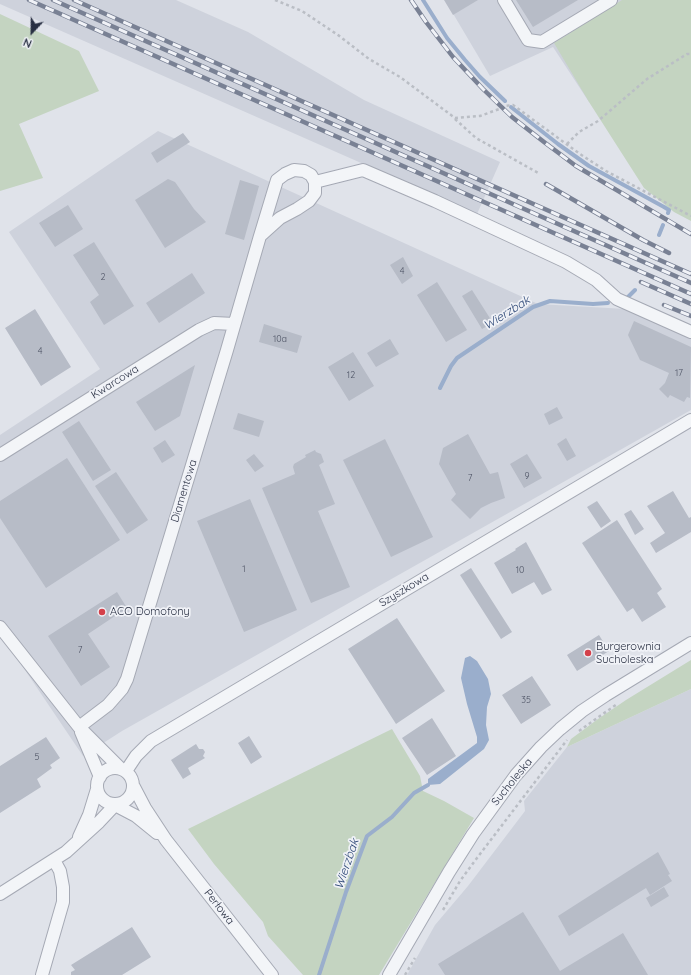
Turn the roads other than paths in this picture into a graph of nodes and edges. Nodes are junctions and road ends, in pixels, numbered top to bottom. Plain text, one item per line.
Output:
1 (504, 0) edge
2 (611, 0) edge
3 (315, 182) junction
4 (260, 236) junction
5 (234, 324) junction
6 (691, 332) edge
7 (691, 420) edge
8 (0, 455) edge
9 (0, 628) edge
10 (691, 643) edge
11 (79, 727) junction
12 (123, 770) junction
13 (99, 783) junction
14 (134, 787) junction
15 (115, 805) junction
16 (166, 840) junction
17 (77, 842) junction
18 (54, 860) junction
19 (0, 894) edge
20 (42, 975) edge
21 (272, 975) edge
22 (389, 975) edge

1 - 2 street
3 - 4 street
3 - 4 street, Diamentowa
3 - 6 street
4 - 5 street, Diamentowa
5 - 8 street, Kwarcowa
5 - 11 street, Diamentowa
7 - 12 street, Szyszkowa
9 - 11 street
10 - 22 street, Sucholeska
11 - 12 street
11 - 13 street
12 - 13 street
12 - 14 street
13 - 15 street
13 - 17 street
14 - 15 street
14 - 16 street, Perłowa
15 - 16 street, Perłowa
15 - 17 street
16 - 21 street, Perłowa
17 - 18 street
18 - 19 street
18 - 20 street

